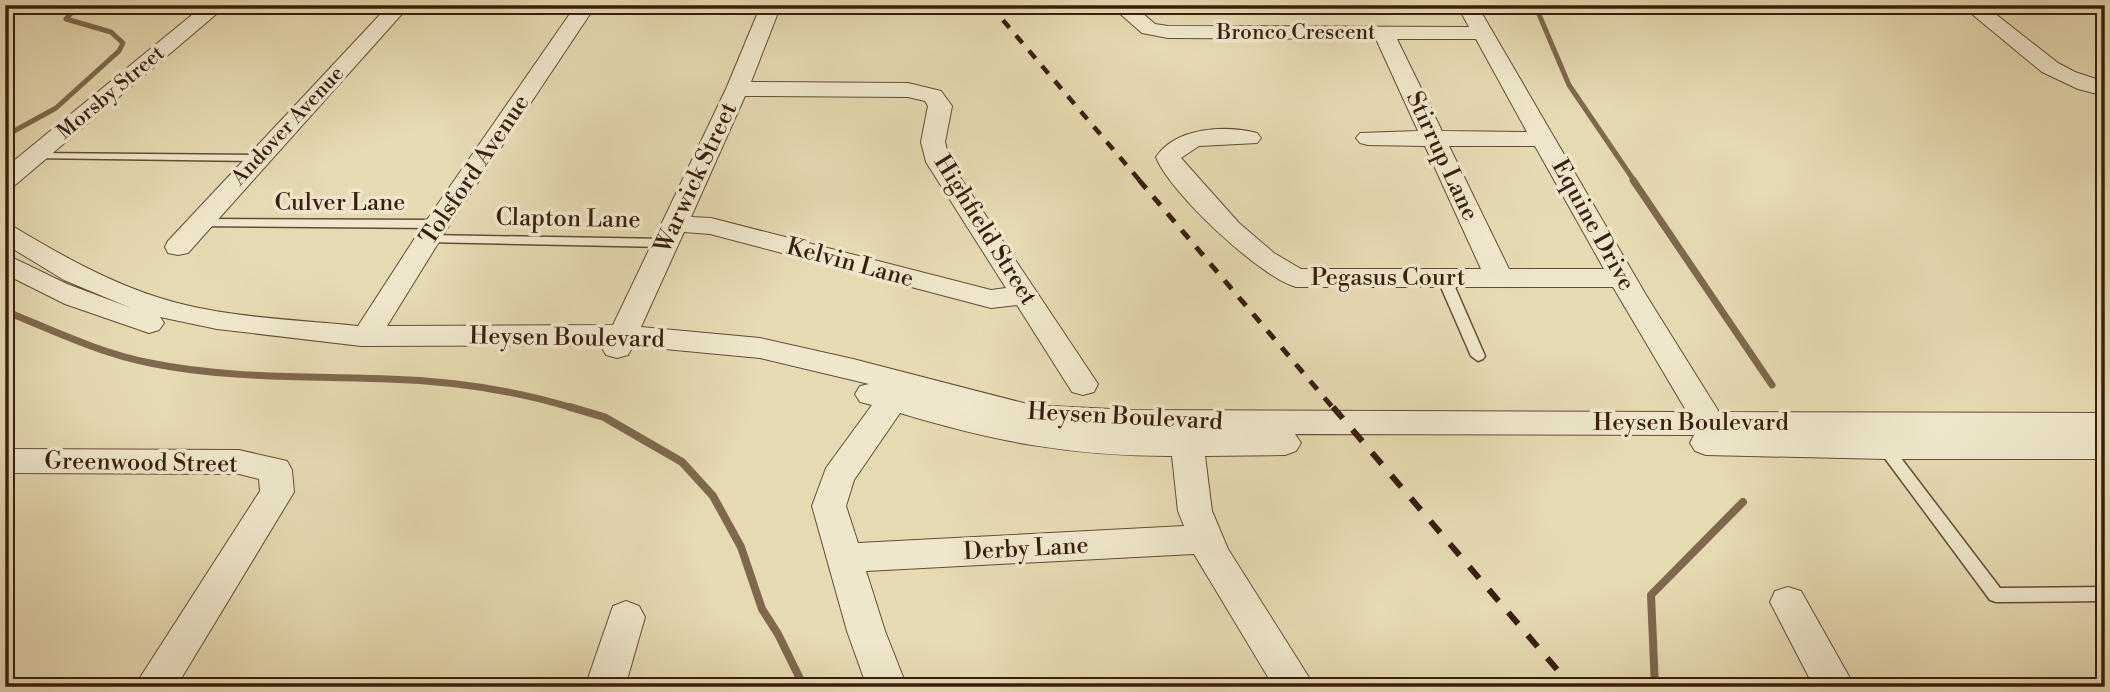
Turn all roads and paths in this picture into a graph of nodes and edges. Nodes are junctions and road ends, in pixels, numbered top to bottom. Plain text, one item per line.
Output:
1 (217, 5) edge
2 (400, 5) edge
3 (586, 5) edge
4 (771, 5) edge
5 (1120, 5) edge
6 (1468, 5) edge
7 (1970, 5) edge
8 (1384, 33) junction
9 (1481, 33) junction
10 (737, 89) junction
11 (2105, 89) edge
12 (1249, 138) dead end
13 (1368, 138) dead end
14 (1434, 138) junction
15 (1543, 139) junction
16 (35, 156) junction
17 (257, 158) junction
18 (5, 181) edge
19 (200, 223) junction
20 (433, 232) junction
21 (5, 233) edge
22 (669, 234) junction
23 (178, 247) dead end
24 (5, 262) edge
25 (1444, 278) junction
26 (1499, 278) junction
27 (1623, 278) junction
28 (1026, 295) junction
29 (366, 336) junction
30 (620, 342) junction
31 (1478, 356) dead end
32 (1083, 384) dead end
33 (898, 391) junction
34 (2105, 424) edge
35 (1714, 432) junction
36 (1876, 436) junction
37 (1187, 444) junction
38 (2105, 447) edge
39 (5, 461) edge
40 (1207, 539) junction
41 (845, 558) junction
42 (2105, 594) edge
43 (1788, 602) dead end
44 (626, 618) dead end
45 (153, 687) edge
46 (605, 687) edge
47 (887, 687) edge
48 (1296, 687) edge
49 (1835, 687) edge

1 - 16 street, Morsby Street
2 - 17 street, Andover Avenue
3 - 20 street, Tolsford Avenue
4 - 10 street, Warwick Street
5 - 8 street, Bronco Crescent
6 - 9 street, Equine Drive
7 - 11 street
8 - 9 street, Bronco Crescent
8 - 14 street, Stirrup Lane
9 - 15 street, Equine Drive
10 - 22 street, Warwick Street
10 - 28 street, Highfield Street
12 - 25 street, Pegasus Court
13 - 14 street
14 - 15 street
14 - 26 street, Stirrup Lane
15 - 27 street, Equine Drive
16 - 17 lane
16 - 18 street, Morsby Street
17 - 19 street, Andover Avenue
19 - 20 lane, Culver Lane
19 - 23 street, Andover Avenue
20 - 22 lane, Clapton Lane
20 - 29 street, Tolsford Avenue
21 - 29 street, Heysen Boulevard
22 - 28 street, Kelvin Lane
22 - 30 street, Warwick Street
24 - 30 street, Heysen Boulevard
25 - 26 street, Pegasus Court
25 - 31 lane
26 - 27 street, Pegasus Court
27 - 35 street, Equine Drive
28 - 32 street, Highfield Street
29 - 30 street, Heysen Boulevard
30 - 33 street, Heysen Boulevard
33 - 35 street, Heysen Boulevard
33 - 37 street, Heysen Boulevard
33 - 41 street
34 - 36 street, Heysen Boulevard
35 - 36 street, Heysen Boulevard
35 - 37 street, Heysen Boulevard
36 - 38 street, Heysen Boulevard
36 - 42 lane
37 - 40 street
39 - 45 street, Greenwood Street
40 - 41 street, Derby Lane
40 - 48 street
41 - 47 street
43 - 49 street
44 - 46 street

